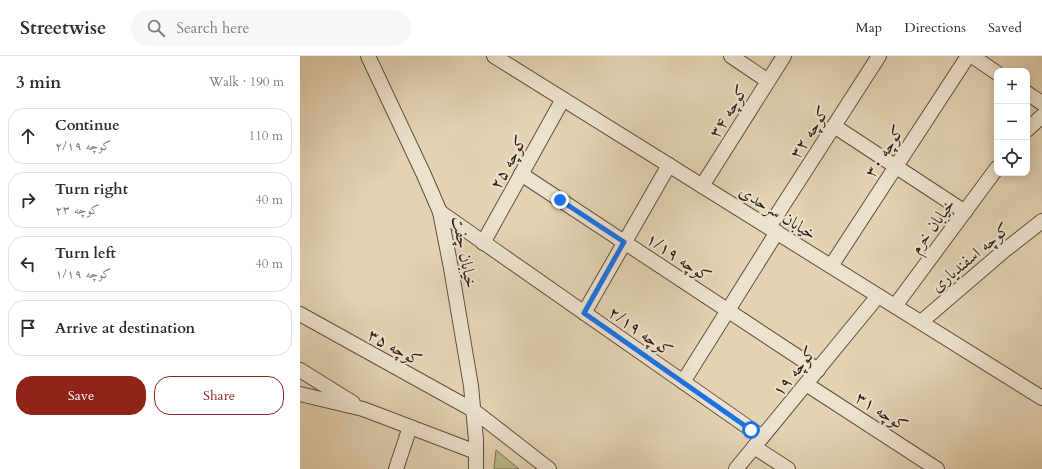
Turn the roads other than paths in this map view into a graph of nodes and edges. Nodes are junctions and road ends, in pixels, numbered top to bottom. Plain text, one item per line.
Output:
1 (368, 56) edge
2 (494, 56) edge
3 (731, 56) edge
4 (784, 56) edge
5 (879, 56) edge
6 (968, 56) edge
7 (972, 56) edge
8 (994, 71) edge
9 (768, 81) junction
10 (1030, 95) edge
11 (564, 99) junction
12 (1042, 103) edge
13 (1042, 116) edge
14 (834, 126) junction
15 (1030, 127) edge
16 (669, 165) junction
17 (896, 167) junction
18 (994, 172) edge
19 (521, 174) junction
20 (702, 186) junction
21 (440, 212) junction
22 (965, 212) junction
23 (1042, 221) edge
24 (773, 230) junction
25 (624, 242) junction
26 (483, 243) junction
27 (831, 266) junction
28 (878, 296) junction
29 (895, 306) junction
30 (728, 311) junction
31 (584, 313) junction
32 (300, 314) edge
33 (921, 322) junction
34 (300, 370) edge
35 (818, 370) junction
36 (683, 382) junction
37 (806, 384) junction
38 (300, 394) edge
39 (1042, 398) edge
40 (363, 409) junction
41 (473, 410) junction
42 (410, 427) junction
43 (758, 442) junction
44 (476, 452) junction
45 (396, 469) edge
46 (476, 469) edge
47 (549, 469) edge
48 (736, 469) edge
49 (788, 469) edge
50 (937, 469) edge

1 - 21 street, خیابان چفت
2 - 11 street, خیابان سرحدی
3 - 9 street
4 - 9 street, کوچه ۳۴
5 - 14 street, کوچه ۳۲
6 - 17 street, کوچه ۳۰
7 - 8 street
9 - 20 street, کوچه ۳۴
10 - 12 street
11 - 16 street, خیابان سرحدی
11 - 19 street, کوچه ۲۵
13 - 15 street
14 - 17 street
14 - 24 street, کوچه ۳۲
16 - 20 street, خیابان سرحدی
16 - 25 street
17 - 22 street
17 - 27 street, کوچه ۳۰
18 - 22 street, خیابان خرم
19 - 25 street, کوچه ۱/۱۹
19 - 26 street, کوچه ۲۵
20 - 24 street, خیابان سرحدی
21 - 26 street, کوچه ۲/۱۹
21 - 41 street, خیابان چفت
22 - 29 street, خیابان خرم
23 - 33 street, کوچه اسفندیاری
24 - 27 street, خیابان سرحدی
24 - 30 street, کوچه ۳۲
25 - 30 street, کوچه ۱/۱۹
25 - 31 street
26 - 31 street, کوچه ۲/۱۹
27 - 28 street, خیابان سرحدی
28 - 29 street, خیابان سرحدی
28 - 35 street, کوچه ۱۹
29 - 33 street, خیابان سرحدی
30 - 35 street, کوچه ۱/۱۹
30 - 36 street, کوچه ۳۲
31 - 36 street, کوچه ۲/۱۹
32 - 41 street, کوچه ۳۵
33 - 39 street, خیابان سرحدی
34 - 40 street
35 - 37 street, کوچه ۱۹
36 - 43 street, کوچه ۲/۱۹
37 - 43 street, کوچه ۱۹
37 - 50 street, کوچه ۳۱
38 - 40 street
40 - 42 street
41 - 44 street, خیابان چفت
41 - 47 street, کوچه ۳۵
42 - 44 street
42 - 45 street
43 - 48 street, کوچه ۱۹
43 - 49 street, کوچه ۲/۱۹
44 - 46 street, خیابان چفت

